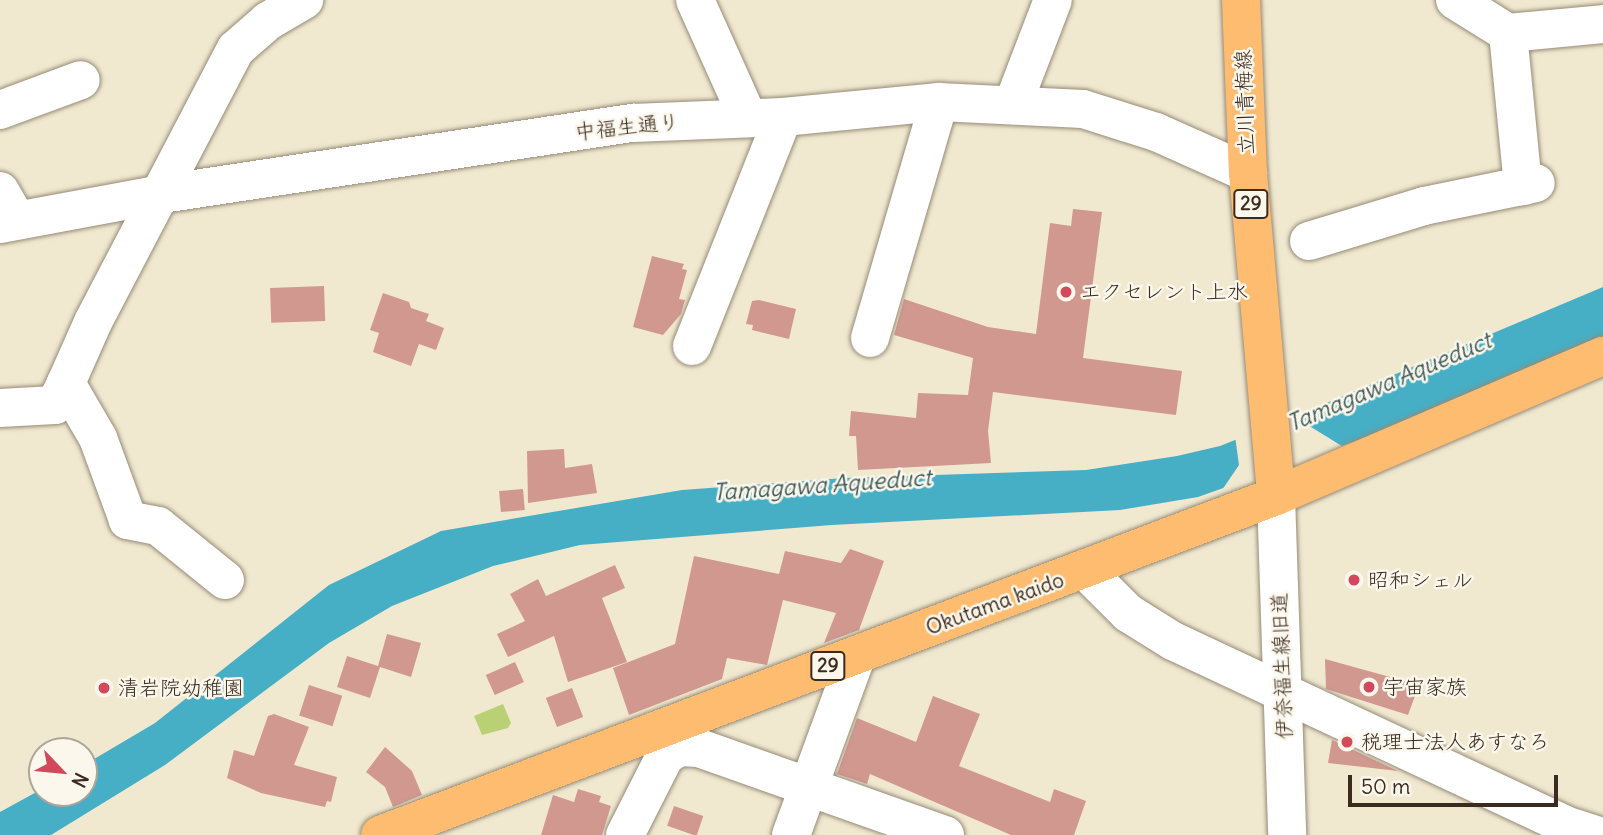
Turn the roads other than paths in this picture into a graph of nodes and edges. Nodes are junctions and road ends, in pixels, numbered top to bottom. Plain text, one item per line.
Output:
1 (304, 0) edge
2 (695, 0) edge
3 (1053, 0) edge
4 (1241, 0) edge
5 (1455, 0) edge
6 (1603, 24) edge
7 (1508, 33) junction
8 (81, 80) dead end
9 (939, 102) junction
10 (1013, 104) junction
11 (0, 110) edge
12 (765, 117) junction
13 (1248, 173) junction
14 (162, 194) junction
15 (5, 211) edge
16 (1309, 241) dead end
17 (870, 338) dead end
18 (692, 346) dead end
19 (1603, 356) edge
20 (66, 383) junction
21 (0, 408) edge
22 (1276, 490) junction
23 (1085, 570) junction
24 (225, 580) dead end
25 (857, 655) junction
26 (1282, 694) junction
27 (676, 735) junction
28 (810, 787) junction
29 (380, 835) edge
30 (625, 835) edge
31 (791, 835) edge
32 (945, 835) edge
33 (1287, 835) edge
34 (1595, 835) edge

1 - 14 street
2 - 12 street
3 - 10 street
4 - 13 main road, 立川青梅線 / 29
5 - 7 street
6 - 7 street
7 - 16 street
8 - 11 street
9 - 10 street, 中福生通り
9 - 12 street, 中福生通り
9 - 17 street
10 - 13 street, 中福生通り
12 - 14 street, 中福生通り
12 - 18 street
13 - 22 main road, 立川青梅線 / 29
14 - 15 street, 中福生通り
14 - 20 street
19 - 22 main road, Okutama kaido / 29
20 - 21 street
20 - 24 street
22 - 23 main road, Okutama kaido / 29
22 - 26 street, 伊奈福生線旧道
23 - 25 main road, Okutama kaido / 29
23 - 26 street
25 - 27 main road, Okutama kaido / 29
25 - 28 street
26 - 33 street, 伊奈福生線旧道
26 - 34 street
27 - 28 street
27 - 29 main road, Okutama kaido / 29
27 - 30 street
28 - 31 street
28 - 32 street

